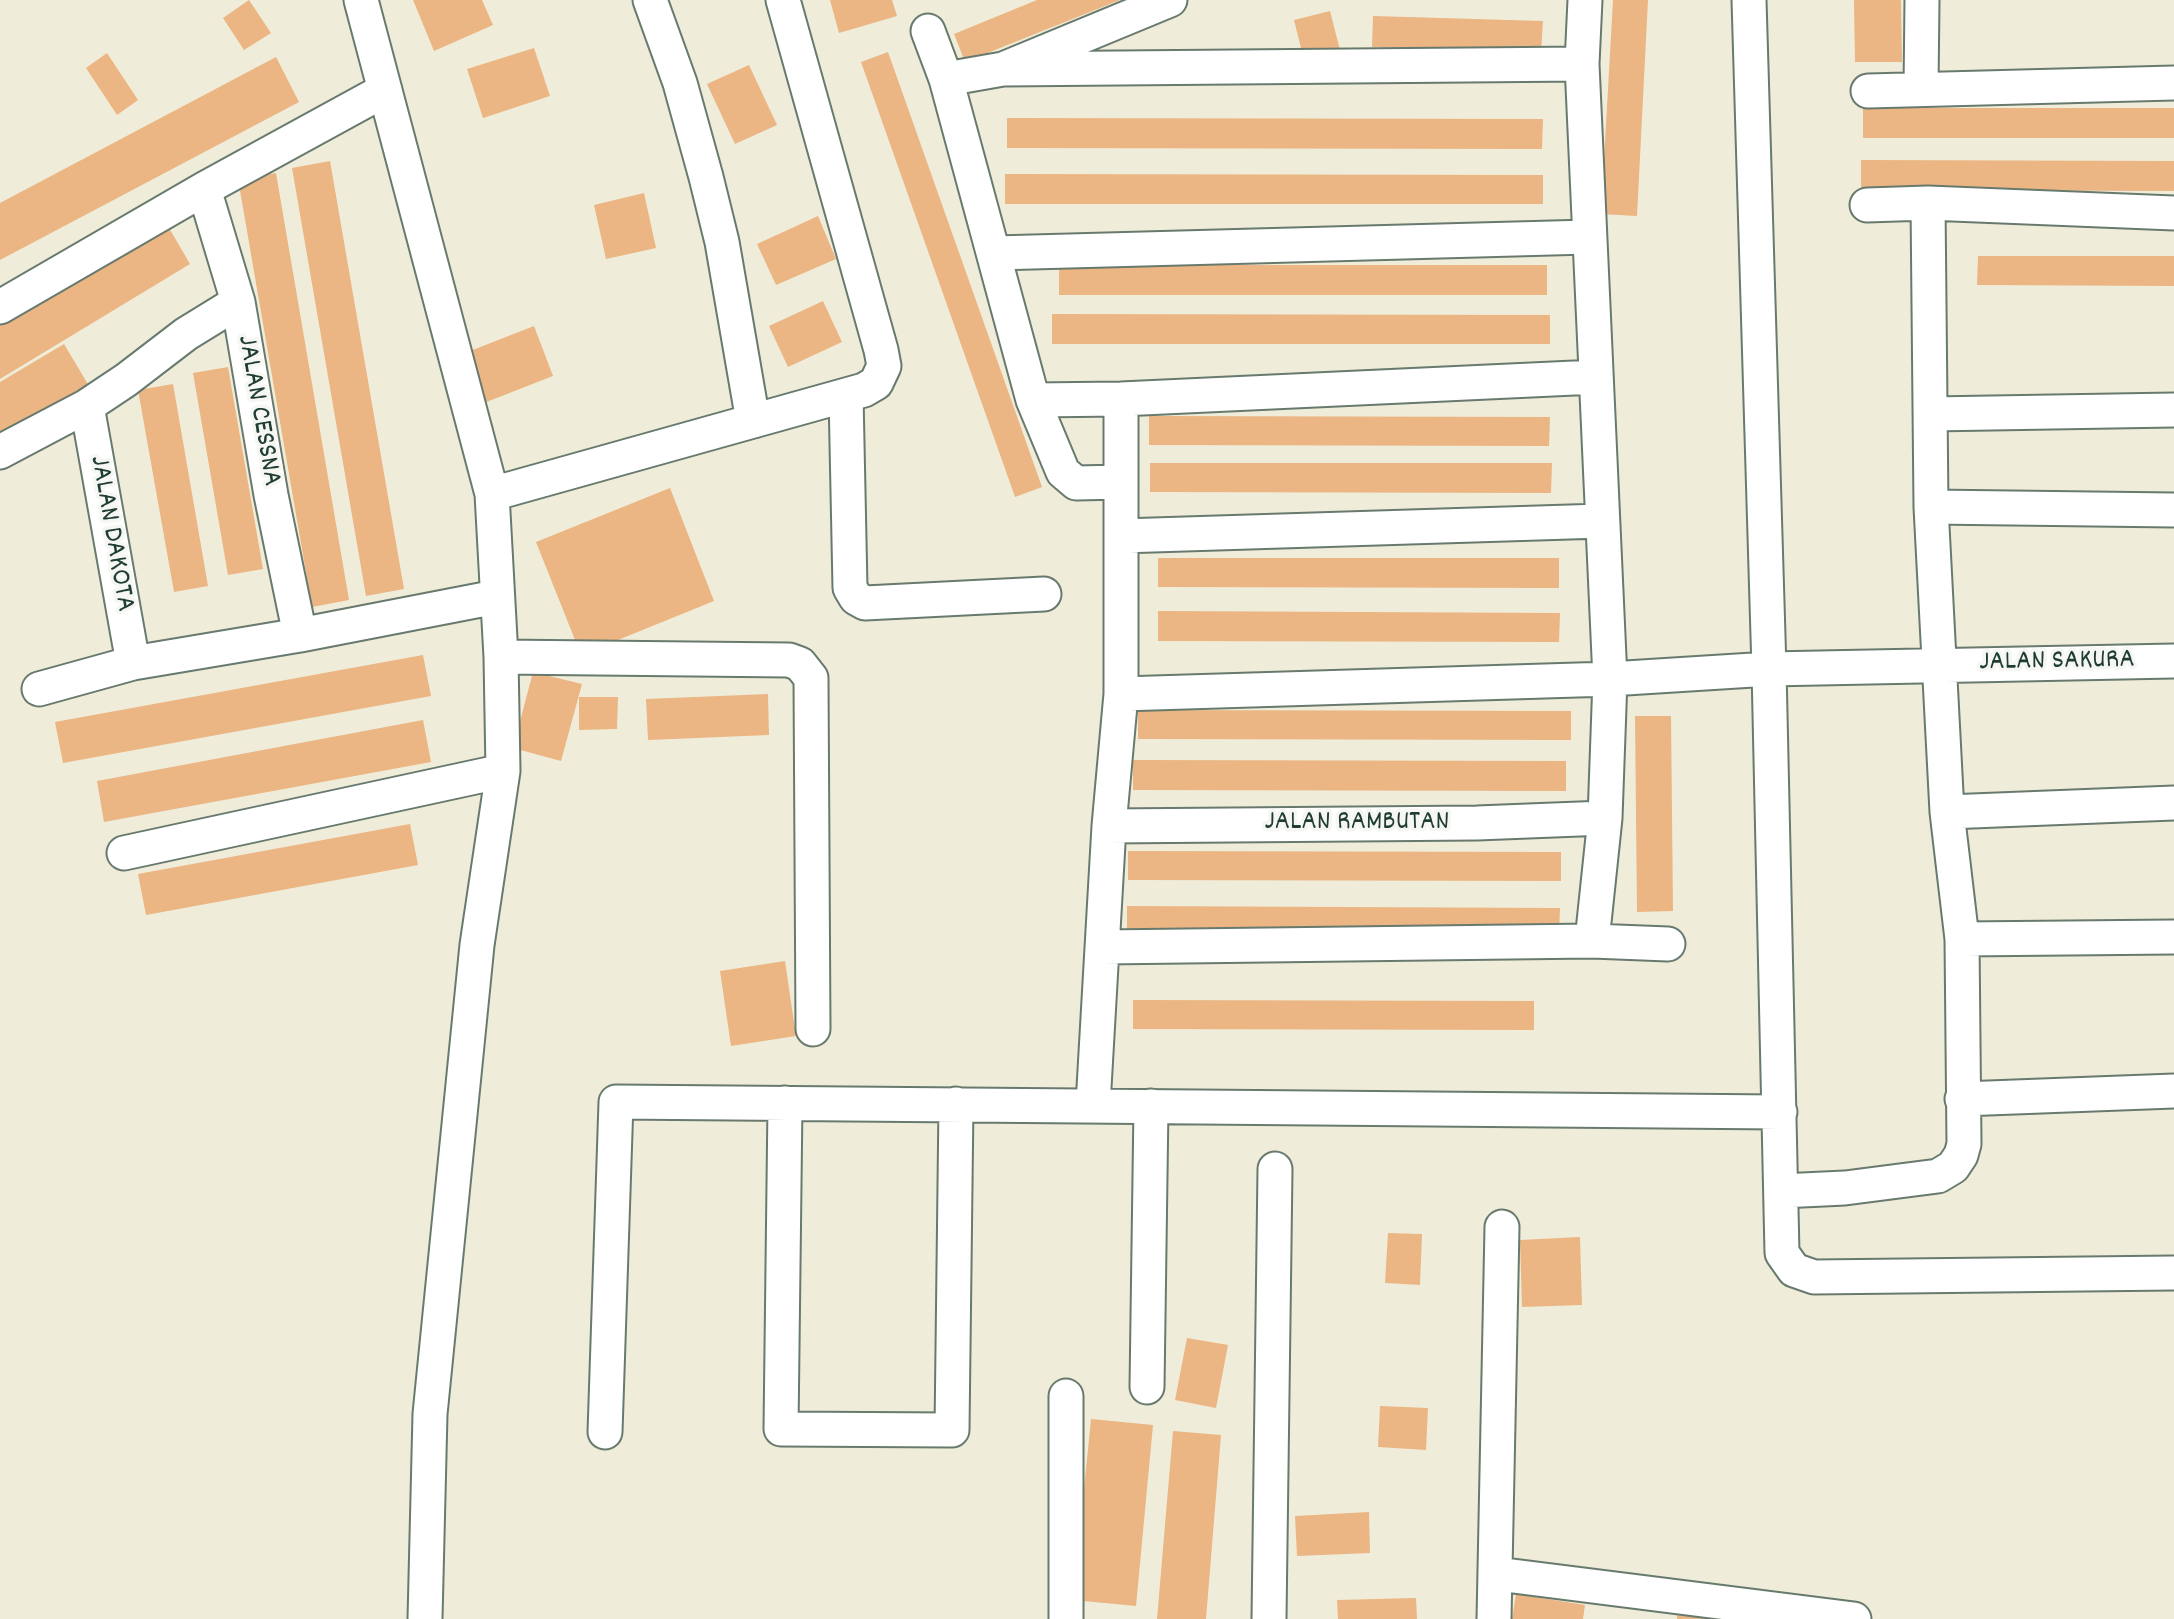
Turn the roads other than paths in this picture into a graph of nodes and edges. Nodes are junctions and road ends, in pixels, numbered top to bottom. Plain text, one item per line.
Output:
1 (361, 0) edge
2 (650, 0) edge
3 (783, 0) edge
4 (1170, 0) edge
5 (1585, 0) edge
6 (1749, 0) edge
7 (1922, 0) edge
8 (928, 32) dead end
9 (1582, 64) junction
10 (1003, 69) junction
11 (946, 79) junction
12 (2174, 83) edge
13 (1922, 89) junction
14 (385, 90) junction
15 (1868, 91) dead end
16 (204, 189) junction
17 (1928, 203) junction
18 (1867, 205) dead end
19 (2174, 213) edge
20 (1589, 237) junction
21 (995, 253) junction
22 (238, 302) junction
23 (0, 307) edge
24 (1596, 377) junction
25 (846, 395) junction
26 (1121, 399) junction
27 (1033, 400) junction
28 (87, 406) junction
29 (2174, 410) edge
30 (1931, 414) junction
31 (753, 421) junction
32 (0, 452) edge
33 (1121, 482) junction
34 (492, 494) junction
35 (1931, 507) junction
36 (2174, 510) edge
37 (1602, 521) junction
38 (1121, 536) junction
39 (1044, 594) dead end
40 (496, 597) junction
41 (300, 635) junction
42 (501, 657) junction
43 (2174, 661) edge
44 (133, 663) junction
45 (1940, 666) junction
46 (1769, 669) junction
47 (1610, 679) junction
48 (39, 689) dead end
49 (1121, 694) junction
50 (503, 771) junction
51 (2174, 803) edge
52 (1947, 812) junction
53 (1605, 818) junction
54 (1109, 826) junction
55 (124, 853) dead end
56 (2174, 937) edge
57 (1962, 939) junction
58 (1592, 941) junction
59 (1668, 944) dead end
60 (1104, 947) junction
61 (813, 1029) dead end
62 (2174, 1091) edge
63 (1962, 1099) junction
64 (785, 1103) junction
65 (956, 1104) junction
66 (1093, 1105) junction
67 (1151, 1106) junction
68 (1780, 1112) junction
69 (1275, 1169) dead end
70 (1781, 1191) junction
71 (1502, 1227) dead end
72 (2174, 1273) edge
73 (1147, 1387) dead end
74 (1066, 1396) dead end
75 (605, 1432) dead end
76 (1497, 1574) junction
77 (425, 1619) edge
78 (1066, 1619) edge
79 (1269, 1619) edge
80 (1494, 1619) edge
81 (1853, 1619) edge

1 - 14 street
2 - 31 street
3 - 25 street
4 - 10 street
5 - 9 street
6 - 46 street
7 - 13 street
8 - 11 street
9 - 10 street
9 - 20 street
10 - 11 street
11 - 21 street
12 - 13 street
13 - 15 street
14 - 16 street
14 - 34 street
16 - 22 street, JALAN CESSNA
16 - 23 street
17 - 18 street
17 - 19 street
17 - 30 street
20 - 21 street
20 - 24 street
21 - 27 street
22 - 28 street
22 - 41 street, JALAN CESSNA
24 - 26 street
24 - 37 street
25 - 31 street
25 - 39 street
26 - 27 street
26 - 33 street
27 - 33 street
28 - 32 street
28 - 44 street, JALAN DAKOTA
29 - 30 street
30 - 35 street
31 - 34 street
33 - 38 street
34 - 40 street
35 - 36 street
35 - 45 street
37 - 38 street
37 - 47 street
38 - 49 street
40 - 41 street
40 - 42 street
41 - 44 street
42 - 50 street
42 - 61 street
43 - 45 street, JALAN SAKURA
44 - 48 street
45 - 46 street, JALAN SAKURA
45 - 52 street
46 - 47 street, JALAN SAKURA
46 - 68 street
47 - 49 street, JALAN SAKURA
47 - 53 street
49 - 54 street
50 - 55 street
50 - 77 street
51 - 52 street
52 - 57 street
53 - 54 street, JALAN RAMBUTAN
53 - 58 street
54 - 60 street
56 - 57 street
57 - 63 street
58 - 59 street
58 - 60 street
60 - 66 street
62 - 63 street
63 - 70 street
64 - 65 street
64 - 65 street
64 - 75 street
65 - 66 street
66 - 67 street
67 - 68 street
67 - 73 street
68 - 70 street
69 - 79 street
70 - 72 street
71 - 76 street
74 - 78 street
76 - 80 street
76 - 81 street

